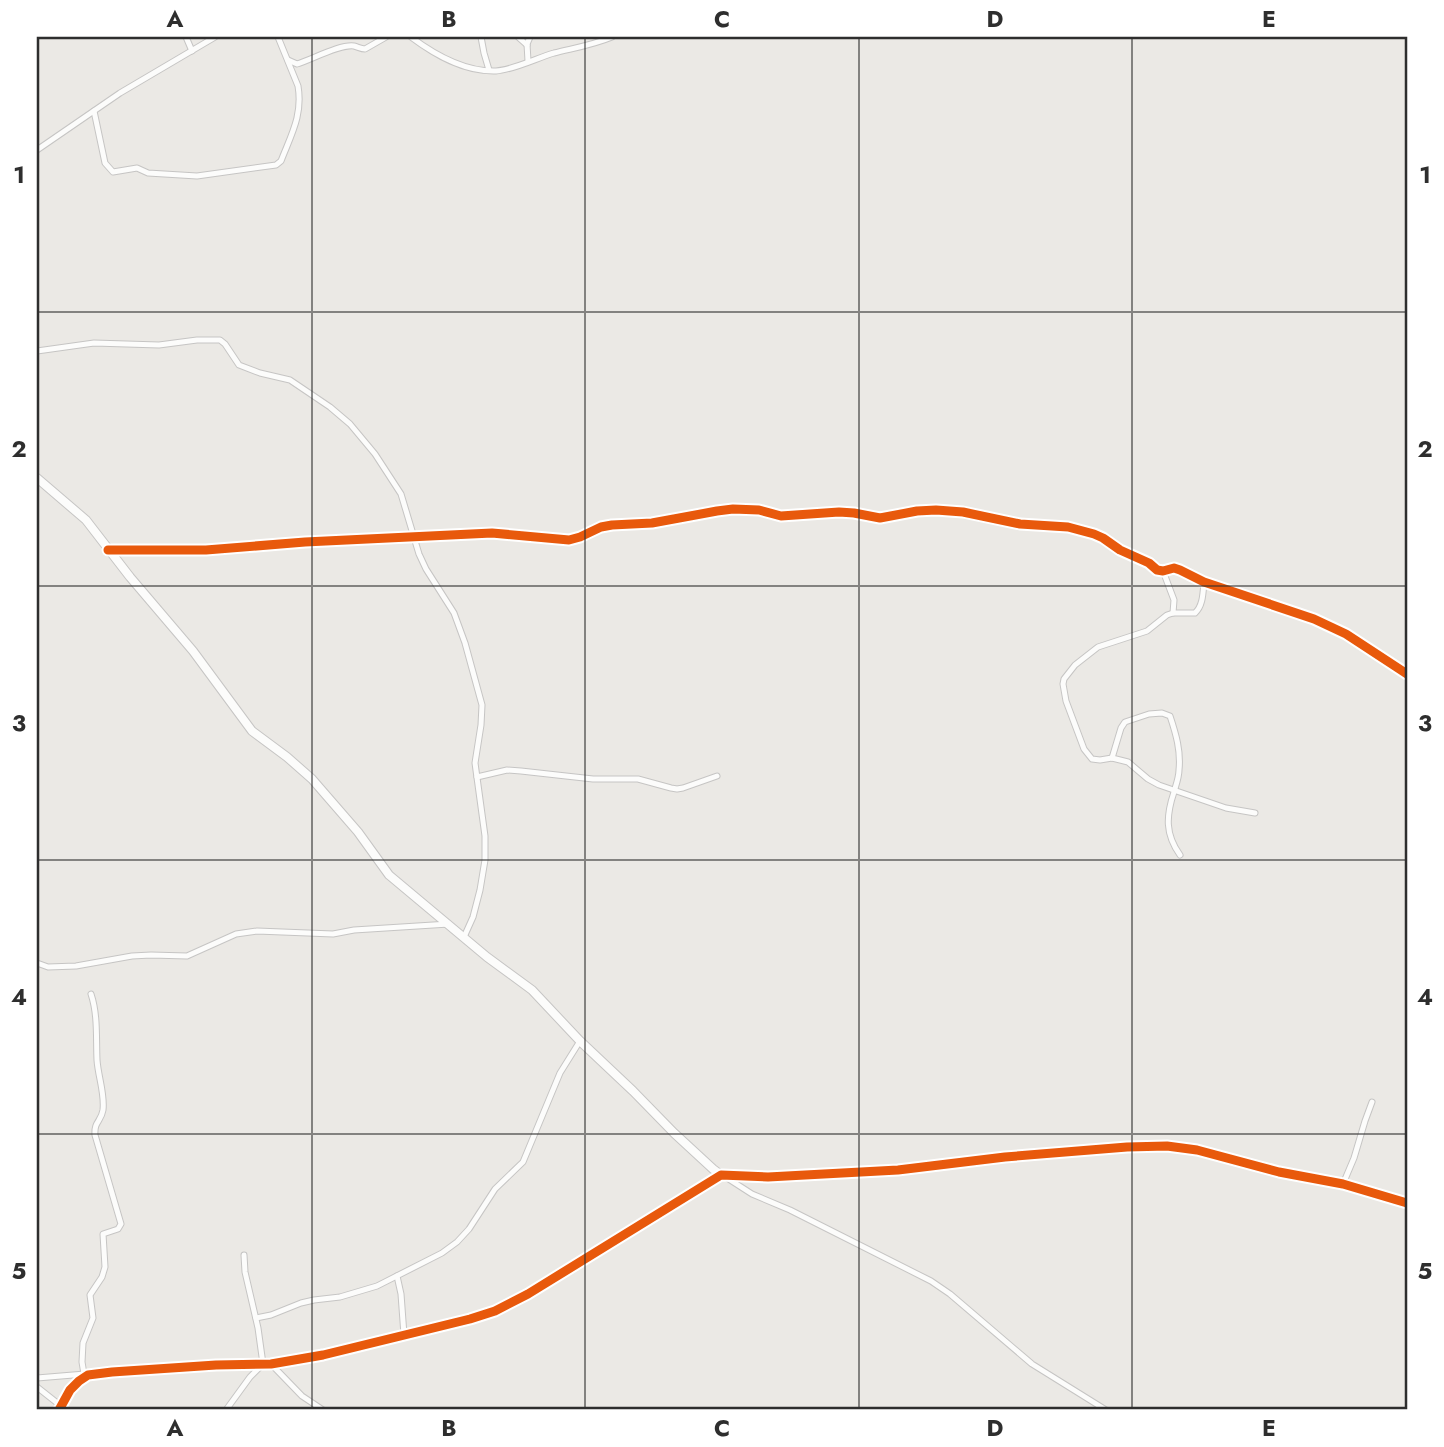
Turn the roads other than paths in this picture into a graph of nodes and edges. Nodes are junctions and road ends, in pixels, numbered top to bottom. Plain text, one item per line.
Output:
1 (186, 37) edge
2 (215, 37) edge
3 (278, 37) edge
4 (386, 37) edge
5 (411, 37) edge
6 (481, 37) edge
7 (518, 37) edge
8 (530, 37) edge
9 (612, 37) edge
10 (527, 45) junction
11 (192, 51) junction
12 (288, 60) junction
13 (528, 61) junction
14 (489, 70) junction
15 (94, 111) junction
16 (37, 150) edge
17 (37, 351) edge
18 (37, 478) edge
19 (413, 536) junction
20 (108, 550) junction
21 (1163, 571) junction
22 (1204, 582) junction
23 (1172, 613) junction
24 (1407, 674) edge
25 (1112, 758) junction
26 (717, 776) dead end
27 (477, 777) junction
28 (1174, 789) junction
29 (1255, 813) dead end
30 (1180, 855) dead end
31 (449, 924) junction
32 (464, 937) junction
33 (37, 963) edge
34 (91, 994) dead end
35 (580, 1041) junction
36 (1372, 1102) dead end
37 (721, 1175) junction
38 (1343, 1184) junction
39 (1407, 1203) edge
40 (244, 1255) dead end
41 (397, 1276) junction
42 (256, 1318) junction
43 (404, 1335) junction
44 (263, 1364) junction
45 (271, 1364) junction
46 (86, 1374) junction
47 (37, 1378) edge
48 (37, 1387) edge
49 (60, 1408) edge
50 (226, 1410) edge
51 (323, 1410) edge
52 (1107, 1410) edge

1 - 11 street
2 - 11 street
3 - 12 street
4 - 12 street
5 - 14 street
6 - 14 street
7 - 10 street
8 - 10 street
9 - 13 street
10 - 13 street
11 - 15 street
12 - 15 street
13 - 14 street
15 - 16 street
17 - 19 street
18 - 20 main road
19 - 20 street
19 - 21 street
19 - 27 street
20 - 31 main road
21 - 22 street
21 - 23 street
22 - 23 street
22 - 24 street
23 - 25 street
25 - 28 street
25 - 28 street
26 - 27 street
27 - 32 street
28 - 29 street
28 - 30 street
31 - 32 main road
31 - 33 street
32 - 35 main road
34 - 46 street
35 - 37 main road
35 - 41 street
36 - 38 street
37 - 38 street
37 - 43 street
37 - 52 street
38 - 39 street
40 - 42 street
41 - 42 street
41 - 43 street
42 - 44 street
43 - 45 street
44 - 45 street
44 - 46 street
44 - 50 street
45 - 51 street
46 - 47 street
46 - 49 street
48 - 49 street

